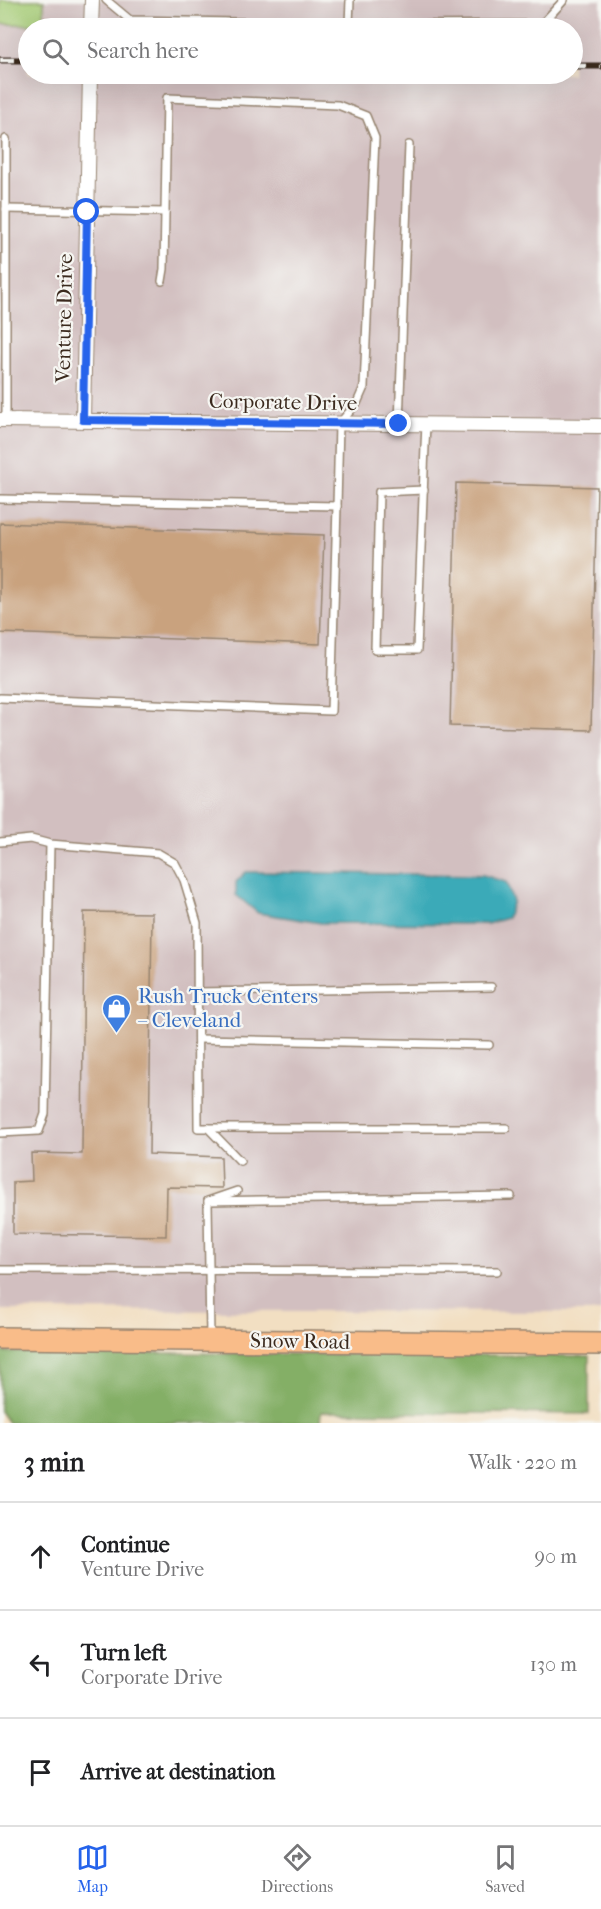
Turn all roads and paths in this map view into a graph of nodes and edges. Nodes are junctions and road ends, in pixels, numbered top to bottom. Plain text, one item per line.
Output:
1 (92, 0) edge
2 (106, 0) edge
3 (350, 0) edge
4 (564, 0) edge
5 (91, 18) edge
6 (128, 18) edge
7 (350, 18) edge
8 (548, 18) edge
9 (90, 84) edge
10 (6, 139) dead end
11 (409, 145) dead end
12 (6, 209) junction
13 (87, 212) junction
14 (165, 212) junction
15 (162, 281) dead end
16 (3, 420) edge
17 (83, 420) junction
18 (339, 424) junction
19 (399, 424) junction
20 (426, 424) junction
21 (601, 426) edge
22 (424, 490) junction
23 (0, 499) edge
24 (337, 506) junction
25 (0, 698) edge
26 (0, 842) edge
27 (50, 844) junction
28 (491, 987) dead end
29 (197, 992) junction
30 (198, 1039) junction
31 (489, 1045) dead end
32 (208, 1128) junction
33 (506, 1128) dead end
34 (0, 1133) edge
35 (240, 1161) dead end
36 (237, 1191) dead end
37 (511, 1196) dead end
38 (208, 1201) junction
39 (0, 1270) edge
40 (209, 1271) junction
41 (497, 1271) dead end
42 (0, 1338) edge
43 (210, 1340) junction
44 (601, 1344) edge

1 - 5 street
2 - 6 lane
3 - 7 lane
4 - 8 lane
9 - 13 street, Venture Drive
10 - 12 lane
11 - 19 lane
12 - 13 lane
12 - 16 lane
13 - 14 lane
13 - 17 street, Venture Drive
14 - 15 lane
14 - 18 lane
16 - 17 street, Corporate Drive
17 - 18 street, Corporate Drive
18 - 19 street, Corporate Drive
18 - 24 lane
19 - 20 street, Corporate Drive
20 - 21 street, Corporate Drive
20 - 22 lane
22 - 22 lane
23 - 24 lane
24 - 25 lane
26 - 27 lane
27 - 29 lane
27 - 34 lane
28 - 29 lane
29 - 30 lane
30 - 31 lane
30 - 32 lane
32 - 33 lane
32 - 35 lane
36 - 38 lane
37 - 38 lane
38 - 40 lane
39 - 40 lane
40 - 41 lane
40 - 43 lane
42 - 43 main road, Snow Road
43 - 44 main road, Snow Road

